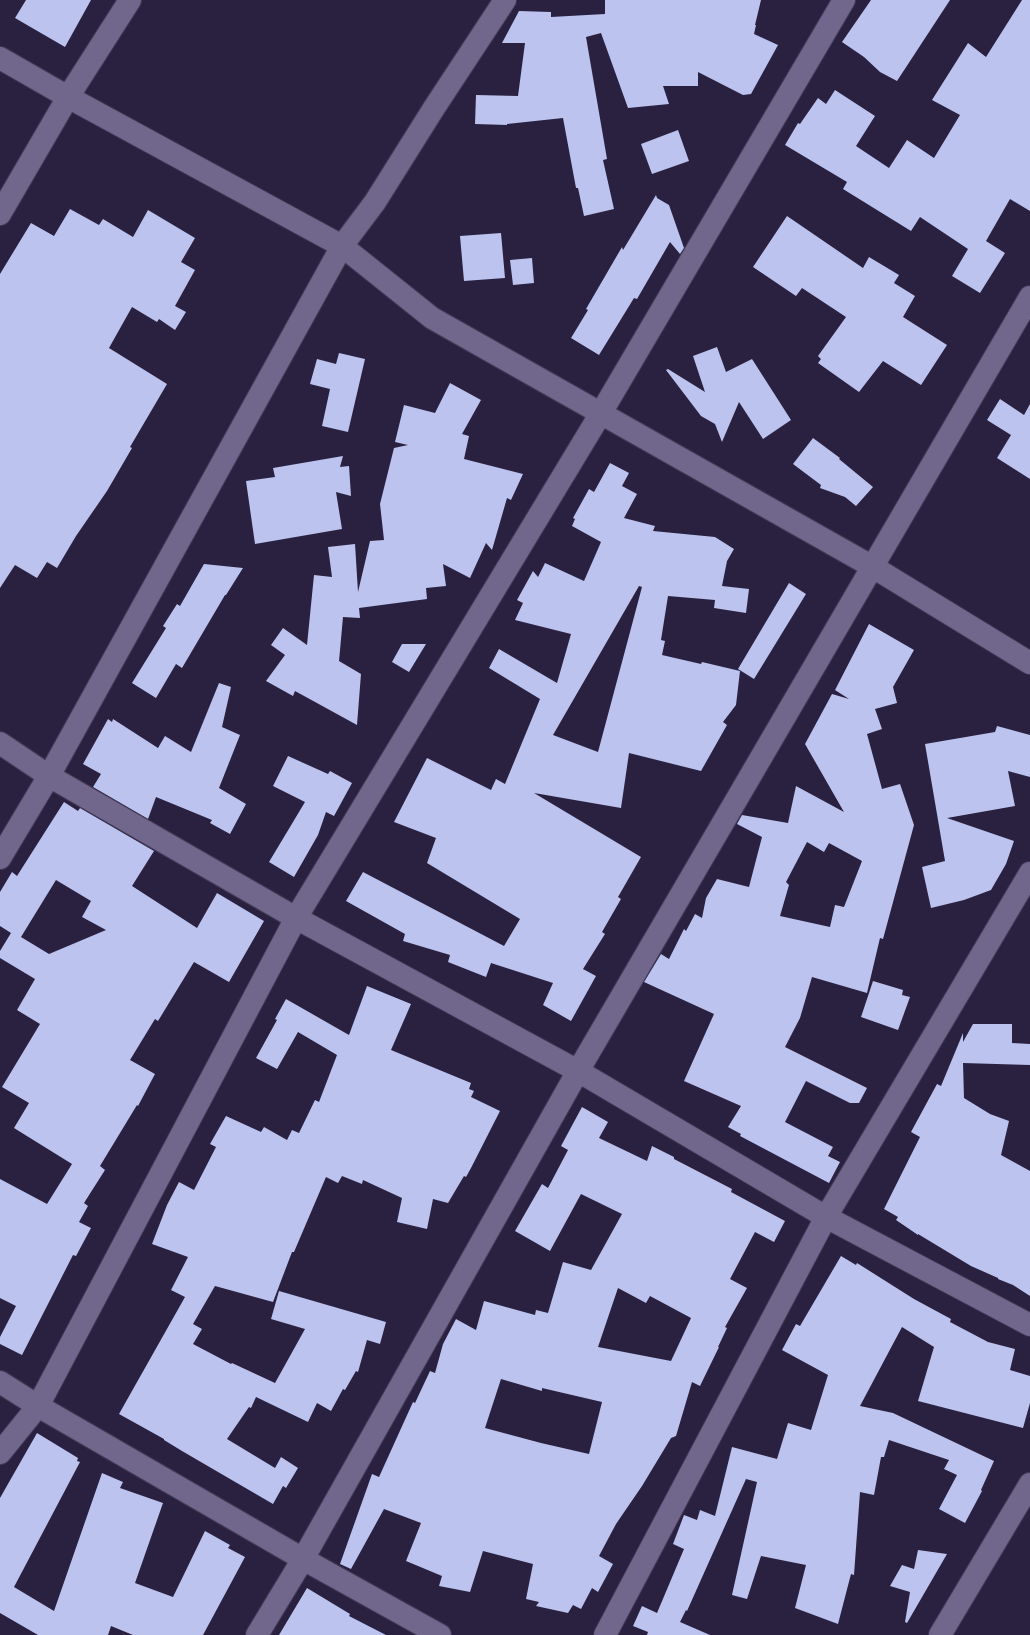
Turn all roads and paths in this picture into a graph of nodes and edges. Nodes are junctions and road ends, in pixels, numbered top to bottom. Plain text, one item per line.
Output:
1 (130, 0) edge
2 (505, 0) edge
3 (844, 0) edge
4 (0, 58) edge
5 (68, 97) junction
6 (0, 214) edge
7 (342, 246) junction
8 (1030, 297) edge
9 (601, 413) junction
10 (873, 567) junction
11 (1030, 663) edge
12 (0, 743) edge
13 (49, 776) junction
14 (0, 858) edge
15 (1030, 873) edge
16 (296, 918) junction
17 (578, 1071) junction
18 (826, 1217) junction
19 (1030, 1325) edge
20 (0, 1382) edge
21 (38, 1406) junction
22 (0, 1453) edge
23 (1030, 1484) edge
24 (303, 1559) junction
25 (257, 1635) edge
26 (440, 1635) edge
27 (605, 1635) edge
28 (940, 1635) edge

1 - 5 street
2 - 7 street
3 - 9 street
4 - 5 street
5 - 6 street
5 - 7 street
7 - 9 street
7 - 13 street
8 - 10 street
9 - 10 street
9 - 16 street
10 - 11 street
10 - 17 street
12 - 13 street
13 - 14 street
13 - 16 street
15 - 18 street
16 - 17 street
16 - 21 street
17 - 18 street
17 - 24 street
18 - 19 street
18 - 27 street
20 - 21 street
21 - 22 street
21 - 24 street
23 - 28 street
24 - 25 street
24 - 26 street

